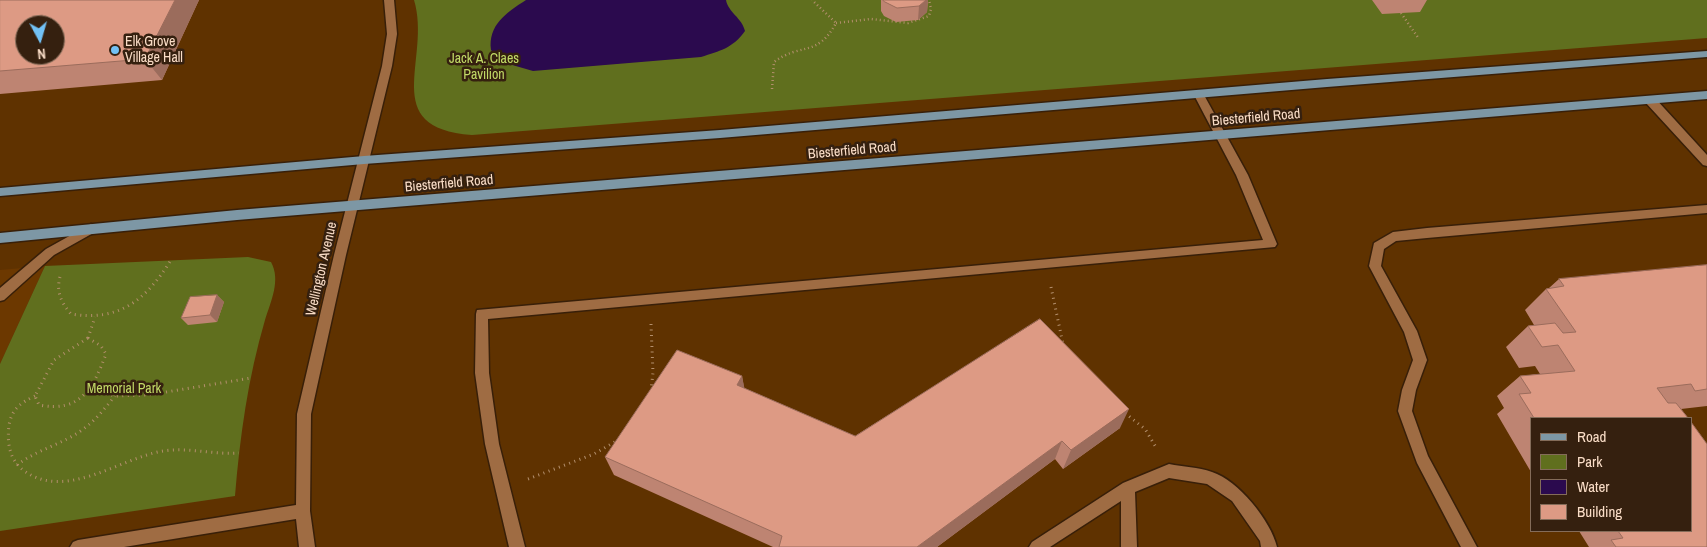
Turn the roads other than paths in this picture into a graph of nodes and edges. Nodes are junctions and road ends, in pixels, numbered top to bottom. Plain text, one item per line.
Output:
1 (389, 0) edge
2 (1707, 54) edge
3 (1199, 95) junction
4 (1707, 96) edge
5 (1650, 100) junction
6 (1220, 136) junction
7 (364, 160) junction
8 (1707, 162) edge
9 (0, 192) edge
10 (352, 206) junction
11 (1707, 209) edge
12 (91, 229) junction
13 (0, 238) edge
14 (0, 296) edge
15 (1128, 488) junction
16 (303, 512) junction
17 (78, 547) edge
18 (307, 547) edge
19 (517, 547) edge
20 (1037, 547) edge
21 (1129, 547) edge
22 (1269, 547) edge
23 (1469, 547) edge

1 - 7 street, Wellington Avenue
2 - 3 main road, Biesterfield Road
3 - 6 street
3 - 7 main road, Biesterfield Road
4 - 5 main road, Biesterfield Road
5 - 6 main road, Biesterfield Road
5 - 8 street
6 - 10 main road, Biesterfield Road
6 - 19 street
7 - 9 main road, Biesterfield Road
7 - 10 street, Wellington Avenue
10 - 12 main road, Biesterfield Road
10 - 16 street, Wellington Avenue
11 - 23 street
12 - 13 main road, Biesterfield Road
12 - 14 street
15 - 20 street
15 - 21 street
15 - 22 street
16 - 17 street
16 - 18 street, Wellington Avenue

